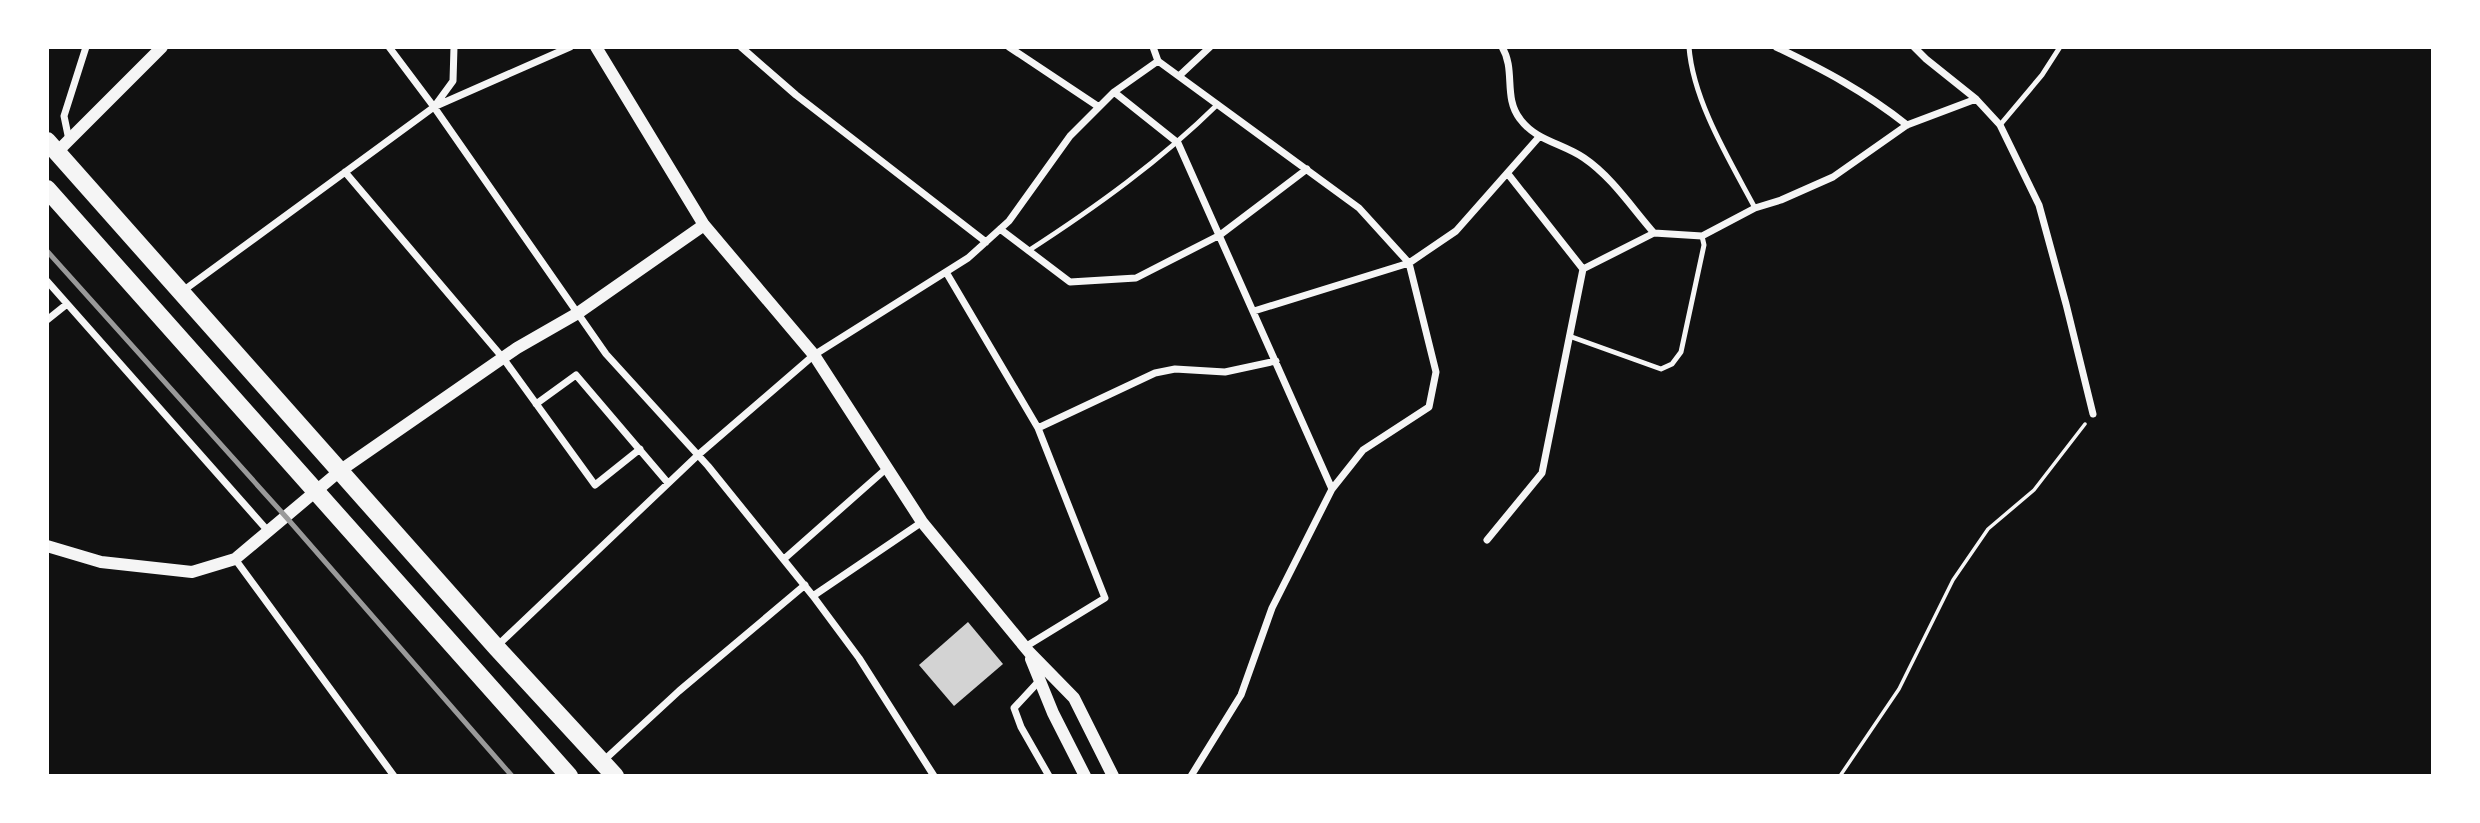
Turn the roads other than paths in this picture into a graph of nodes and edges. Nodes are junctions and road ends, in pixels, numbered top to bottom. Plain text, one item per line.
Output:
1 (86, 47) edge
2 (162, 47) edge
3 (389, 47) edge
4 (454, 47) edge
5 (570, 47) edge
6 (596, 47) edge
7 (741, 47) edge
8 (1009, 47) edge
9 (1153, 47) edge
10 (1210, 47) edge
11 (1502, 47) edge
12 (1689, 47) edge
13 (1776, 47) edge
14 (1914, 47) edge
15 (2060, 47) edge
16 (1158, 61) junction
17 (1179, 76) junction
18 (1114, 92) junction
19 (1976, 99) junction
20 (1217, 104) junction
21 (434, 107) junction
22 (1099, 107) junction
23 (1907, 125) junction
24 (2000, 125) junction
25 (1539, 137) junction
26 (1178, 142) junction
27 (58, 144) edge
28 (1307, 170) junction
29 (345, 172) junction
30 (1508, 174) junction
31 (47, 189) edge
32 (1755, 208) junction
33 (704, 225) junction
34 (1000, 229) junction
35 (1654, 233) junction
36 (1220, 235) junction
37 (1702, 236) junction
38 (986, 242) junction
39 (1028, 251) junction
40 (1409, 263) junction
41 (1583, 269) junction
42 (946, 272) junction
43 (47, 281) edge
44 (180, 293) junction
45 (67, 304) junction
46 (1254, 311) junction
47 (578, 313) junction
48 (47, 320) edge
49 (1569, 336) junction
50 (814, 355) junction
51 (503, 358) junction
52 (1276, 361) junction
53 (537, 404) junction
54 (2093, 414) road end
55 (1038, 428) junction
56 (640, 449) junction
57 (698, 455) junction
58 (887, 468) junction
59 (341, 470) junction
60 (668, 483) junction
61 (1332, 489) junction
62 (314, 492) junction
63 (922, 522) junction
64 (268, 531) junction
65 (1487, 540) dead end
66 (47, 546) edge
67 (235, 559) junction
68 (784, 559) junction
69 (804, 585) junction
70 (813, 596) junction
71 (496, 647) junction
72 (1027, 649) junction
73 (1040, 680) junction
74 (602, 762) junction
75 (394, 776) edge
76 (569, 776) edge
77 (615, 776) edge
78 (934, 776) edge
79 (1049, 776) edge
80 (1085, 776) edge
81 (1113, 776) edge
82 (1191, 776) edge

1 - 27 street
2 - 27 street
3 - 21 street
4 - 21 street
5 - 21 street
6 - 33 street
7 - 38 street
8 - 22 street
9 - 16 street
10 - 17 street
11 - 25 street
12 - 32 lane
13 - 23 street
14 - 19 street
15 - 24 lane
16 - 17 street
16 - 18 street
17 - 20 street
18 - 22 street
18 - 26 street
19 - 23 street
19 - 24 street
20 - 26 lane
20 - 28 street
21 - 29 street
21 - 47 street
22 - 34 street
23 - 32 street
24 - 54 street
25 - 30 street
25 - 35 street
26 - 36 street
26 - 39 lane
27 - 44 highway
28 - 36 street
28 - 40 street
29 - 44 street
29 - 51 street
30 - 40 street
30 - 41 street
31 - 62 highway
32 - 37 street
33 - 47 street
33 - 50 street
34 - 38 street
34 - 39 street
35 - 37 street
35 - 41 street
36 - 39 street
36 - 46 street
37 - 49 lane
38 - 42 street
40 - 46 street
40 - 61 street
41 - 49 street
42 - 50 street
42 - 55 street
43 - 45 street
44 - 59 highway
45 - 48 street
45 - 64 street
46 - 52 street
47 - 51 street
47 - 57 street
49 - 65 street
50 - 57 street
50 - 58 street
51 - 53 street
51 - 59 street
52 - 55 street
52 - 61 street
53 - 56 street
53 - 56 street
55 - 72 street
56 - 60 street
57 - 60 street
57 - 68 street
58 - 63 street
58 - 68 street
59 - 62 street
59 - 71 highway
60 - 71 street
61 - 82 street
62 - 64 street
62 - 76 highway
63 - 70 street
63 - 72 street
64 - 67 street
66 - 67 street
67 - 75 street
68 - 69 street
69 - 70 street
69 - 74 street
70 - 78 street
71 - 74 highway
72 - 73 street
72 - 81 street
73 - 79 street
73 - 80 street
74 - 77 highway

